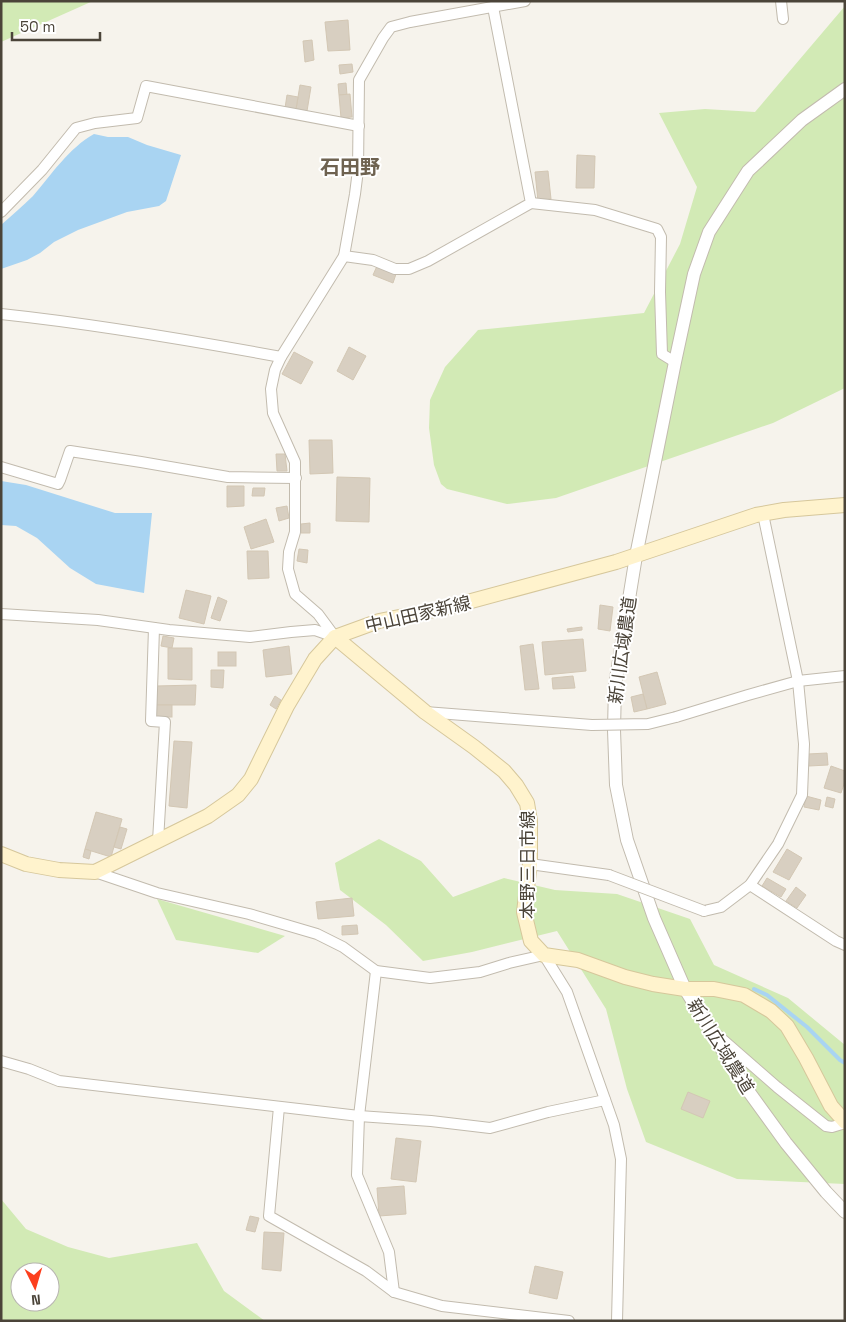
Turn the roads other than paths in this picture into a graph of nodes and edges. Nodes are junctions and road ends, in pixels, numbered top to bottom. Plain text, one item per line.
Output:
1 (524, 1) edge
2 (781, 1) edge
3 (493, 7) junction
4 (783, 19) dead end
5 (845, 89) edge
6 (360, 126) junction
7 (530, 203) junction
8 (1, 212) edge
9 (344, 256) junction
10 (1, 314) edge
11 (281, 357) junction
12 (674, 362) junction
13 (1, 467) edge
14 (296, 478) junction
15 (845, 505) edge
16 (763, 514) junction
17 (636, 556) junction
18 (1, 614) edge
19 (154, 628) junction
20 (335, 637) junction
21 (845, 676) edge
22 (798, 681) junction
23 (425, 712) junction
24 (158, 841) junction
25 (1, 854) edge
26 (530, 864) junction
27 (95, 872) junction
28 (750, 885) junction
29 (845, 945) edge
30 (544, 956) junction
31 (376, 971) junction
32 (685, 989) junction
33 (710, 1028) junction
34 (1, 1060) edge
35 (605, 1100) junction
36 (279, 1107) junction
37 (359, 1116) junction
38 (845, 1123) edge
39 (845, 1212) edge
40 (394, 1292) junction
41 (569, 1321) edge
42 (617, 1321) edge

1 - 3 street
2 - 4 street
3 - 6 street
3 - 7 street
5 - 12 street, 新川広域農道
6 - 8 street
6 - 9 street
7 - 9 street
7 - 12 street
9 - 11 street
10 - 11 street
11 - 14 street
12 - 17 street, 新川広域農道
13 - 14 street
14 - 20 street
15 - 16 main road, 中山田家新線
16 - 17 main road, 中山田家新線
16 - 22 street
17 - 20 main road, 中山田家新線
17 - 32 street, 新川広域農道
18 - 19 street
19 - 20 street
19 - 24 street
20 - 23 main road, 本野三日市線
20 - 24 main road, 中山田家新線
21 - 22 street
22 - 23 street, bridge
22 - 28 street
23 - 26 main road, 本野三日市線
24 - 27 main road, 中山田家新線
25 - 27 main road, 中山田家新線
26 - 28 street, bridge
26 - 30 main road, 本野三日市線
27 - 31 street
28 - 29 street
30 - 31 street
30 - 32 main road
30 - 35 street
31 - 37 street
32 - 33 street, 新川広域農道
32 - 38 main road
33 - 38 street
33 - 39 street, 新川広域農道
34 - 36 street
35 - 37 street
35 - 42 street
36 - 37 street
36 - 40 street
37 - 40 street
40 - 41 street

